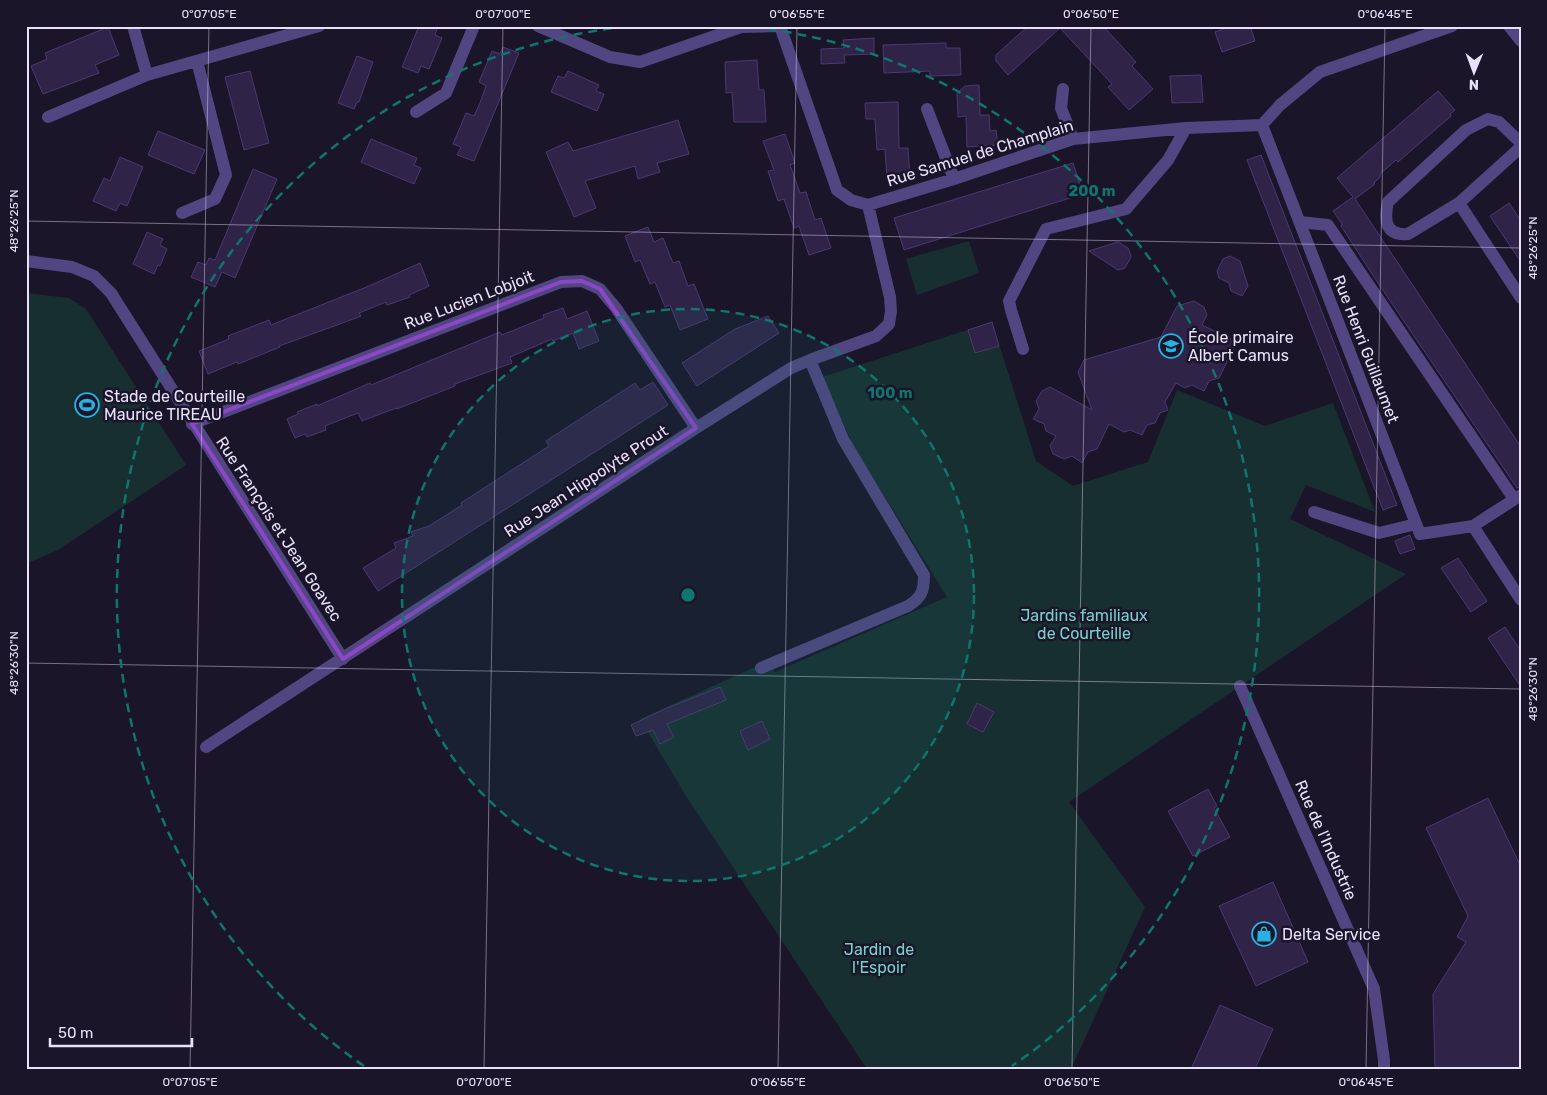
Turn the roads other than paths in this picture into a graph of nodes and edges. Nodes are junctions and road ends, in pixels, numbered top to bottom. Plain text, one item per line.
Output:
1 (133, 26) edge
2 (319, 26) edge
3 (474, 26) edge
4 (538, 26) edge
5 (780, 26) edge
6 (1452, 26) edge
7 (1508, 26) edge
8 (1521, 41) edge
9 (197, 61) junction
10 (147, 75) junction
11 (1063, 89) dead end
12 (927, 109) dead end
13 (416, 112) dead end
14 (48, 117) dead end
15 (1262, 125) junction
16 (1186, 128) junction
17 (1073, 139) junction
18 (1521, 143) edge
19 (1521, 147) edge
20 (954, 180) junction
21 (1460, 203) junction
22 (868, 205) junction
23 (182, 213) dead end
24 (1300, 222) junction
25 (26, 261) edge
26 (1521, 298) edge
27 (1022, 349) dead end
28 (810, 360) junction
29 (192, 424) junction
30 (696, 428) junction
31 (1518, 497) edge
32 (1314, 512) dead end
33 (1416, 524) junction
34 (1473, 526) junction
35 (1521, 600) edge
36 (343, 659) junction
37 (761, 668) dead end
38 (1240, 686) dead end
39 (206, 747) dead end
40 (1384, 1069) edge

1 - 10 street
2 - 9 street
3 - 13 street
4 - 5 street
5 - 22 street
6 - 15 street
7 - 8 street
9 - 10 street
9 - 23 street
10 - 14 street
11 - 17 street
12 - 20 street
15 - 16 street, Rue Samuel de Champlain
15 - 24 street, Rue Henri Guillaumet
16 - 17 street, Rue Samuel de Champlain
16 - 27 street
17 - 20 street, Rue Samuel de Champlain
18 - 21 street
19 - 21 street
20 - 22 street, Rue Samuel de Champlain
21 - 26 street
22 - 28 street, Rue Jean Hippolyte Prout
24 - 31 street
24 - 33 street, Rue Henri Guillaumet
25 - 29 street, Rue François et Jean Goavec
28 - 30 street, Rue Jean Hippolyte Prout
28 - 37 street
29 - 30 street, Rue Lucien Lobjoit
29 - 36 street, Rue François et Jean Goavec
30 - 36 street, Rue Jean Hippolyte Prout
31 - 34 street
32 - 33 street
33 - 34 street
34 - 35 street
36 - 39 street, Rue Jean Hippolyte Prout
38 - 40 street, Rue de l'Industrie

